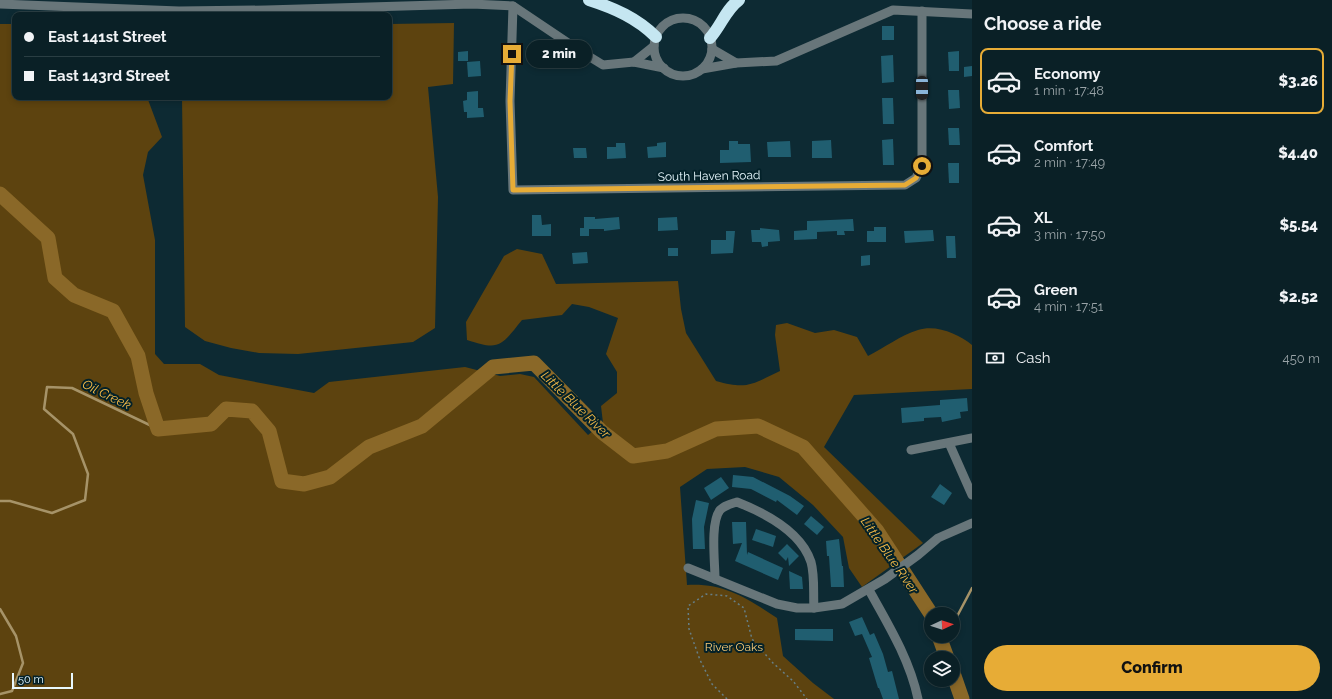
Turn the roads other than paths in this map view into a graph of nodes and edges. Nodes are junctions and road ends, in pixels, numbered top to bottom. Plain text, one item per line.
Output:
1 (589, 0) edge
2 (738, 0) edge
3 (0, 4) edge
4 (512, 6) junction
5 (922, 11) junction
6 (972, 14) edge
7 (655, 42) junction
8 (711, 43) junction
9 (634, 62) junction
10 (736, 63) junction
11 (664, 68) junction
12 (702, 69) junction
13 (972, 438) edge
14 (949, 443) junction
15 (911, 450) dead end
16 (972, 495) edge
17 (972, 523) edge
18 (688, 568) dead end
19 (715, 579) junction
20 (868, 590) junction
21 (814, 608) junction
22 (918, 699) edge

1 - 7 highway
2 - 8 highway
3 - 4 street
4 - 5 street, South Haven Road
4 - 9 street
5 - 6 street
5 - 10 street
7 - 8 street
7 - 9 street
7 - 11 street
8 - 10 street
8 - 12 street
9 - 11 street
10 - 12 street
11 - 12 street
13 - 14 street
14 - 15 street
14 - 16 street
17 - 20 street
18 - 19 street
19 - 21 street
19 - 21 street
20 - 21 street
20 - 22 street

